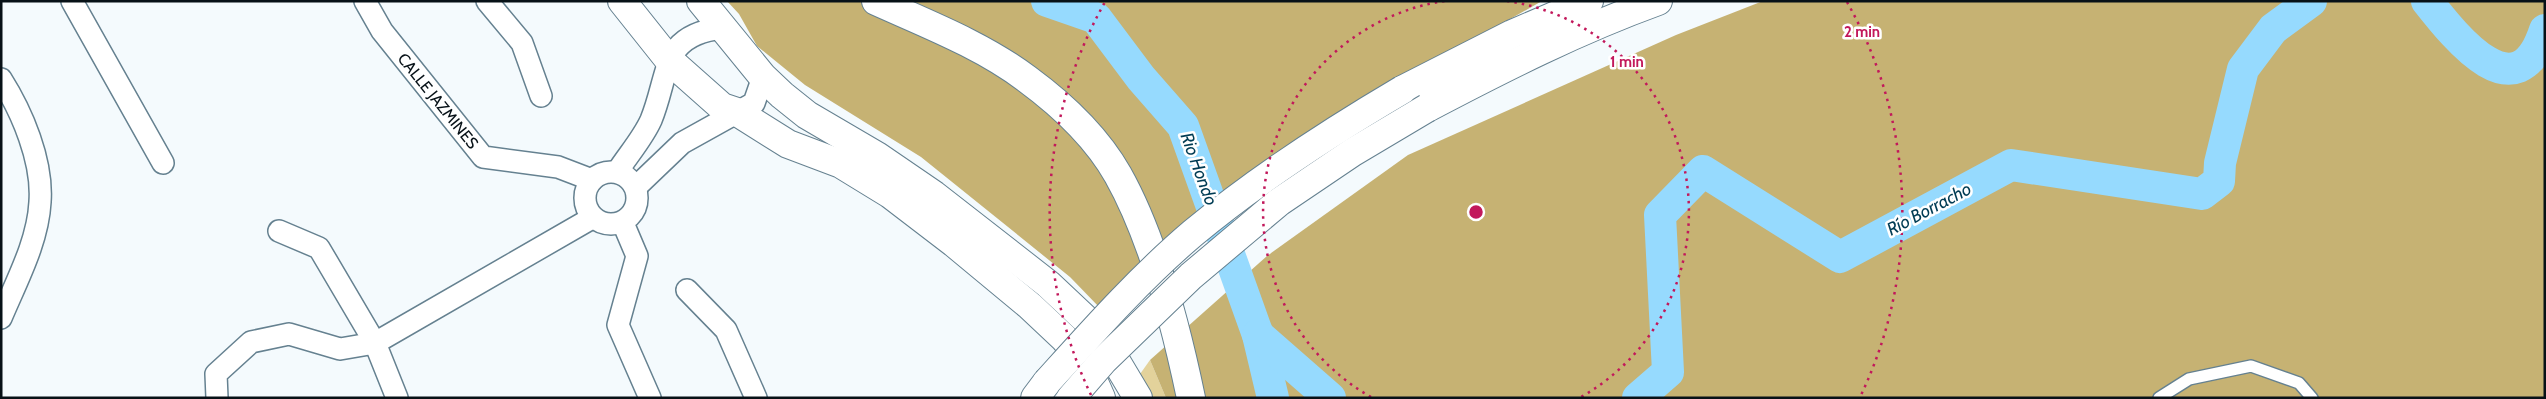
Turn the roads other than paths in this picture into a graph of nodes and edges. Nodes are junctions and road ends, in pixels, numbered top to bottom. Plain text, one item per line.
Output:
1 (72, 1) edge
2 (365, 1) edge
3 (487, 1) edge
4 (622, 1) edge
5 (701, 1) edge
6 (876, 1) edge
7 (1590, 1) edge
8 (1658, 1) edge
9 (722, 28) junction
10 (669, 60) junction
11 (763, 77) junction
12 (1, 79) edge
13 (541, 96) dead end
14 (737, 112) junction
15 (163, 163) dead end
16 (617, 172) junction
17 (592, 180) junction
18 (636, 187) junction
19 (592, 218) junction
20 (623, 223) junction
21 (279, 231) dead end
22 (687, 290) dead end
23 (1, 318) edge
24 (375, 343) junction
25 (1041, 390) edge
26 (217, 398) edge
27 (397, 398) edge
28 (650, 398) edge
29 (756, 398) edge
30 (1070, 398) edge
31 (1101, 398) edge
32 (1138, 398) edge
33 (1190, 398) edge
34 (2159, 398) edge
35 (2312, 398) edge

1 - 15 street
2 - 17 street, CALLE JAZMINES
3 - 13 street
4 - 10 main road
5 - 9 main road
6 - 33 main road
7 - 25 main road, bridge
8 - 30 main road, bridge
9 - 10 street
9 - 11 main road
10 - 14 main road
10 - 16 street
11 - 14 street
11 - 32 main road
12 - 23 street
14 - 18 street
14 - 31 main road
16 - 17 street
16 - 18 street
17 - 19 street
18 - 20 street
19 - 20 street
19 - 24 street
20 - 28 street
21 - 24 street
22 - 29 street
24 - 26 street
24 - 27 street
34 - 35 lane

